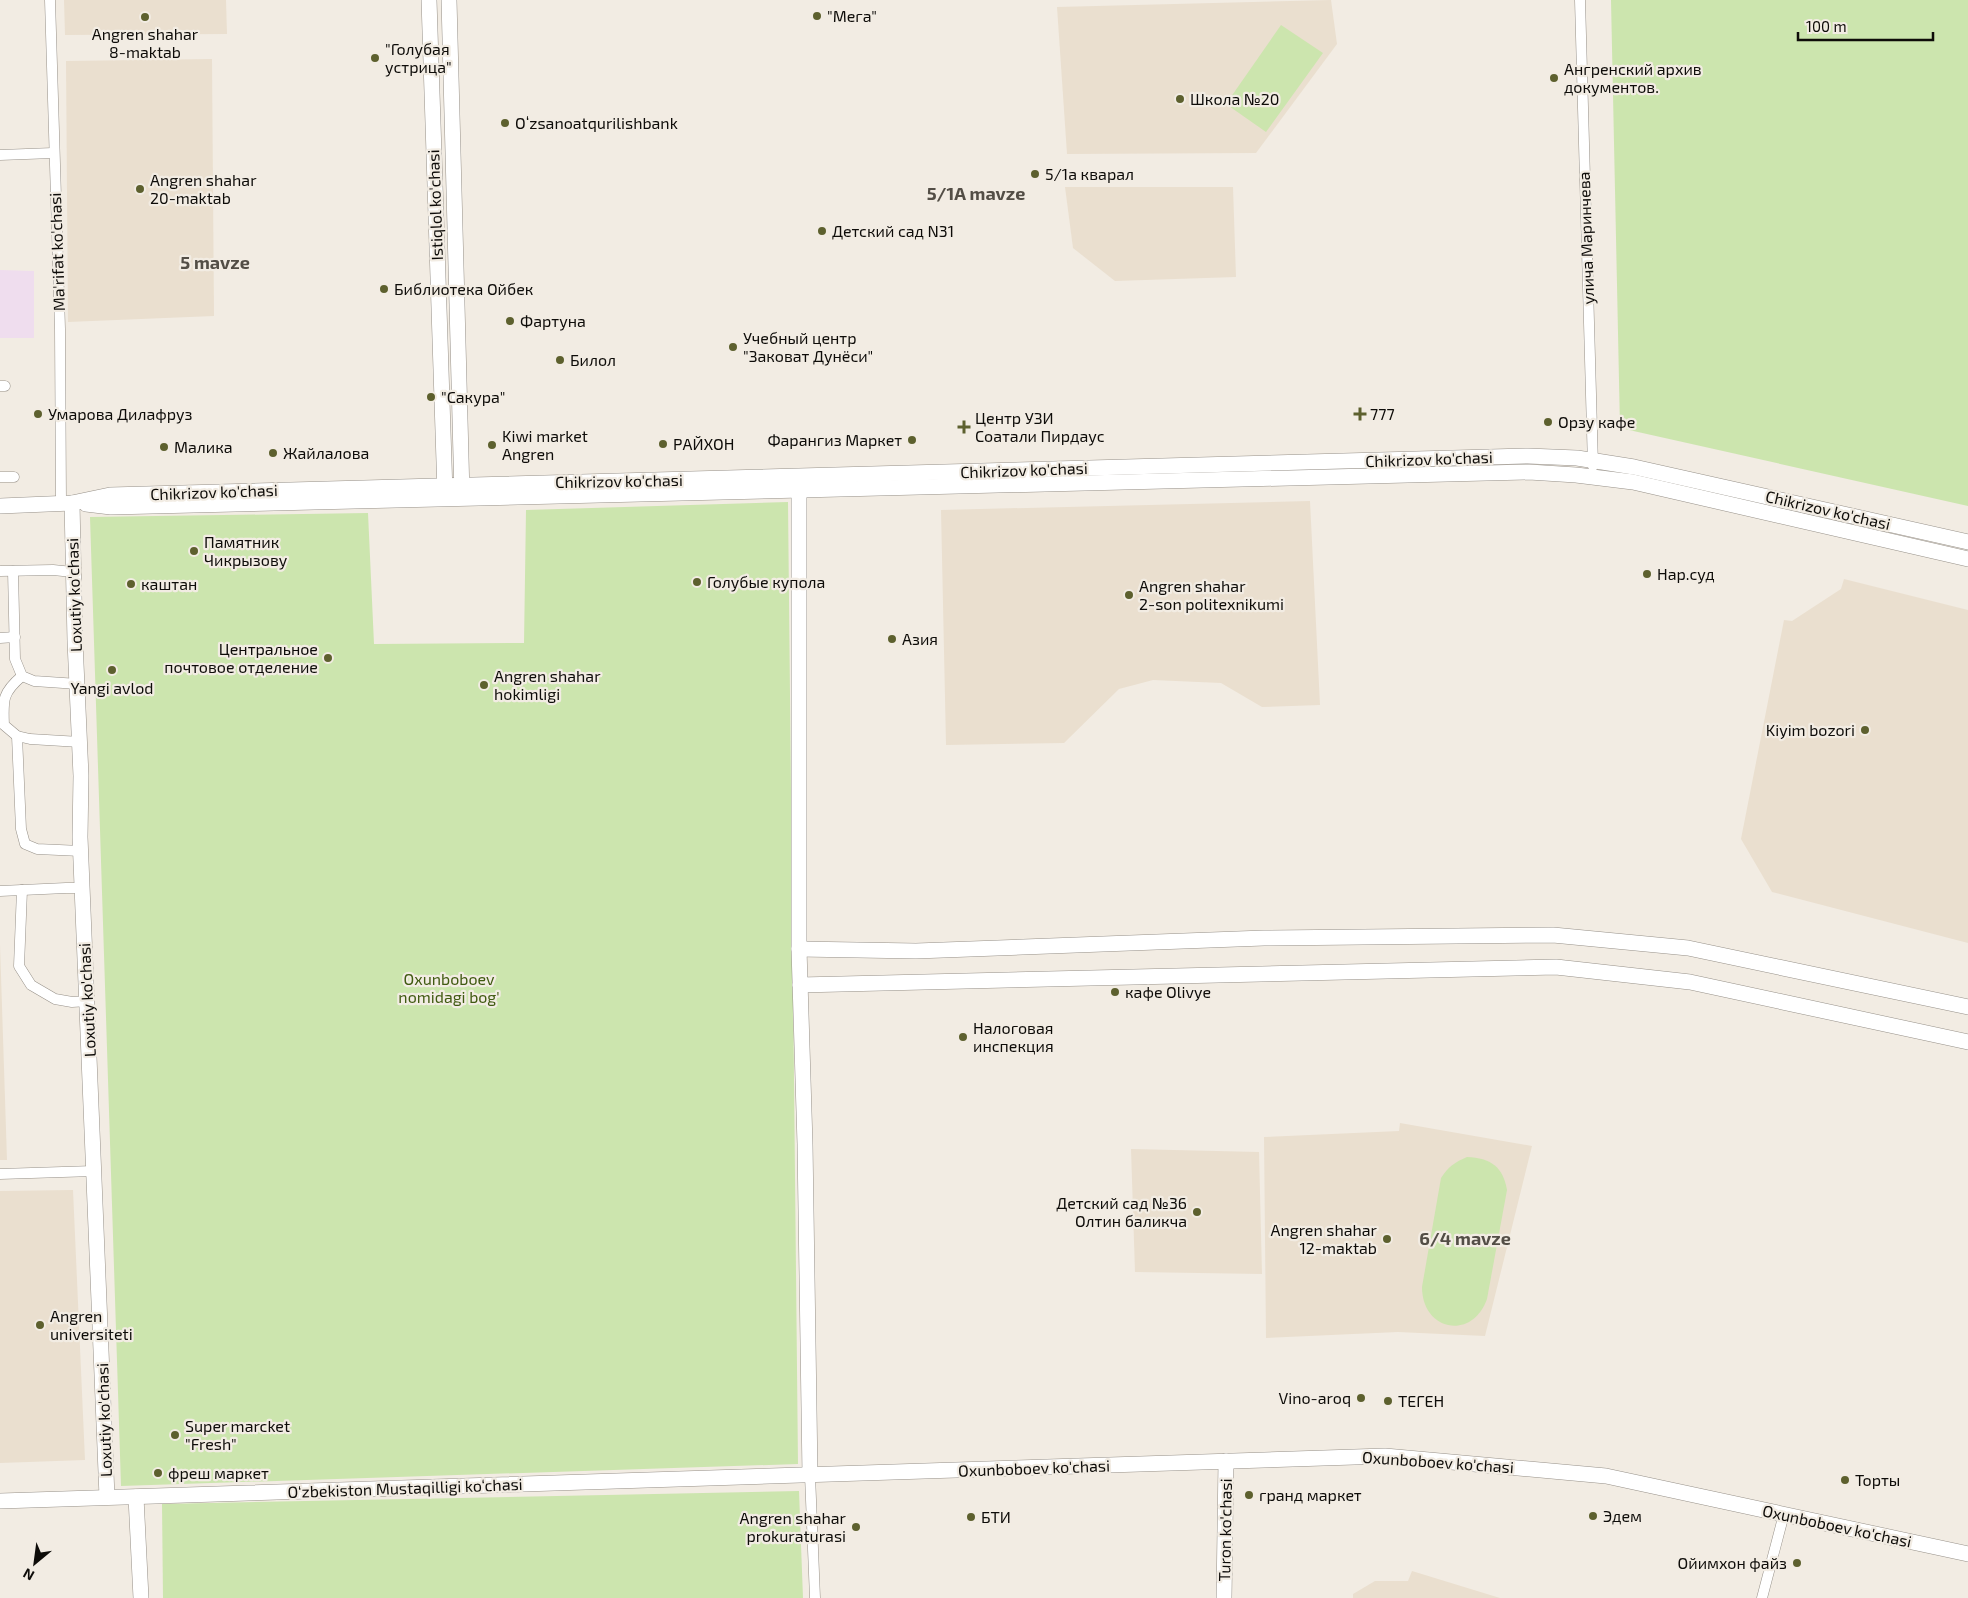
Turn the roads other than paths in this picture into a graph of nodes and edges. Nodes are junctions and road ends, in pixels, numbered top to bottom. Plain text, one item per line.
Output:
1 (50, 0) edge
2 (429, 0) edge
3 (449, 0) edge
4 (1580, 0) edge
5 (53, 153) junction
6 (0, 154) edge
7 (1593, 460) junction
8 (14, 476) dead end
9 (0, 477) edge
10 (1593, 477) junction
11 (799, 490) junction
12 (510, 491) junction
13 (444, 492) junction
14 (462, 492) junction
15 (66, 503) junction
16 (0, 506) edge
17 (1968, 542) edge
18 (1968, 559) edge
19 (0, 571) edge
20 (12, 571) junction
21 (73, 572) junction
22 (15, 637) junction
23 (0, 638) edge
24 (22, 676) junction
25 (78, 684) junction
26 (17, 736) junction
27 (80, 742) junction
28 (81, 851) junction
29 (82, 888) junction
30 (22, 890) junction
31 (0, 891) edge
32 (799, 949) junction
33 (800, 985) junction
34 (88, 1001) junction
35 (1968, 1007) edge
36 (1968, 1042) edge
37 (94, 1171) junction
38 (0, 1174) edge
39 (1226, 1461) junction
40 (810, 1475) junction
41 (107, 1497) junction
42 (136, 1497) junction
43 (0, 1501) edge
44 (1784, 1514) junction
45 (1968, 1554) edge
46 (141, 1598) edge
47 (814, 1598) edge
48 (1224, 1598) edge
49 (1762, 1598) edge

1 - 5 street, Ma'rifat ko'chasi
2 - 13 main road, Istiqlol ko'chasi
3 - 14 main road, Istiqlol ko'chasi
4 - 7 street, улича Маринчева
5 - 6 street
5 - 15 street, Ma'rifat ko'chasi
7 - 10 street, улича Маринчева
7 - 12 main road, Chikrizov ko'chasi
7 - 17 main road, Chikrizov ko'chasi
8 - 9 street
10 - 11 main road, Chikrizov ko'chasi
10 - 18 main road, Chikrizov ko'chasi
11 - 12 main road, Chikrizov ko'chasi
11 - 32 main road
12 - 14 main road, Chikrizov ko'chasi
13 - 14 main road, Chikrizov ko'chasi
13 - 15 main road, Chikrizov ko'chasi
15 - 16 main road, Chikrizov ko'chasi
15 - 21 main road, Loxutiy ko'chasi
19 - 20 street
20 - 21 street
20 - 22 street
21 - 25 main road, Loxutiy ko'chasi
22 - 23 street
22 - 24 street
24 - 25 street
24 - 26 street
25 - 27 main road, Loxutiy ko'chasi
26 - 27 street
26 - 28 street
27 - 28 main road, Loxutiy ko'chasi
28 - 29 main road, Loxutiy ko'chasi
29 - 30 street
29 - 34 main road, Loxutiy ko'chasi
30 - 31 street
30 - 34 street
32 - 33 main road
32 - 35 main road
33 - 36 main road
33 - 40 main road
34 - 37 main road, Loxutiy ko'chasi
37 - 38 street
37 - 41 main road, Loxutiy ko'chasi
39 - 40 main road, Oxunboboev ko'chasi
39 - 44 main road, Oxunboboev ko'chasi
39 - 48 main road, Turon ko'chasi
40 - 42 main road, O‘zbekiston Mustaqilligi ko‘chasi
40 - 47 street
41 - 42 main road, O‘zbekiston Mustaqilligi ko‘chasi
41 - 43 main road, O‘zbekiston Mustaqilligi ko‘chasi
42 - 46 main road
44 - 45 main road, Oxunboboev ko'chasi
44 - 49 street

